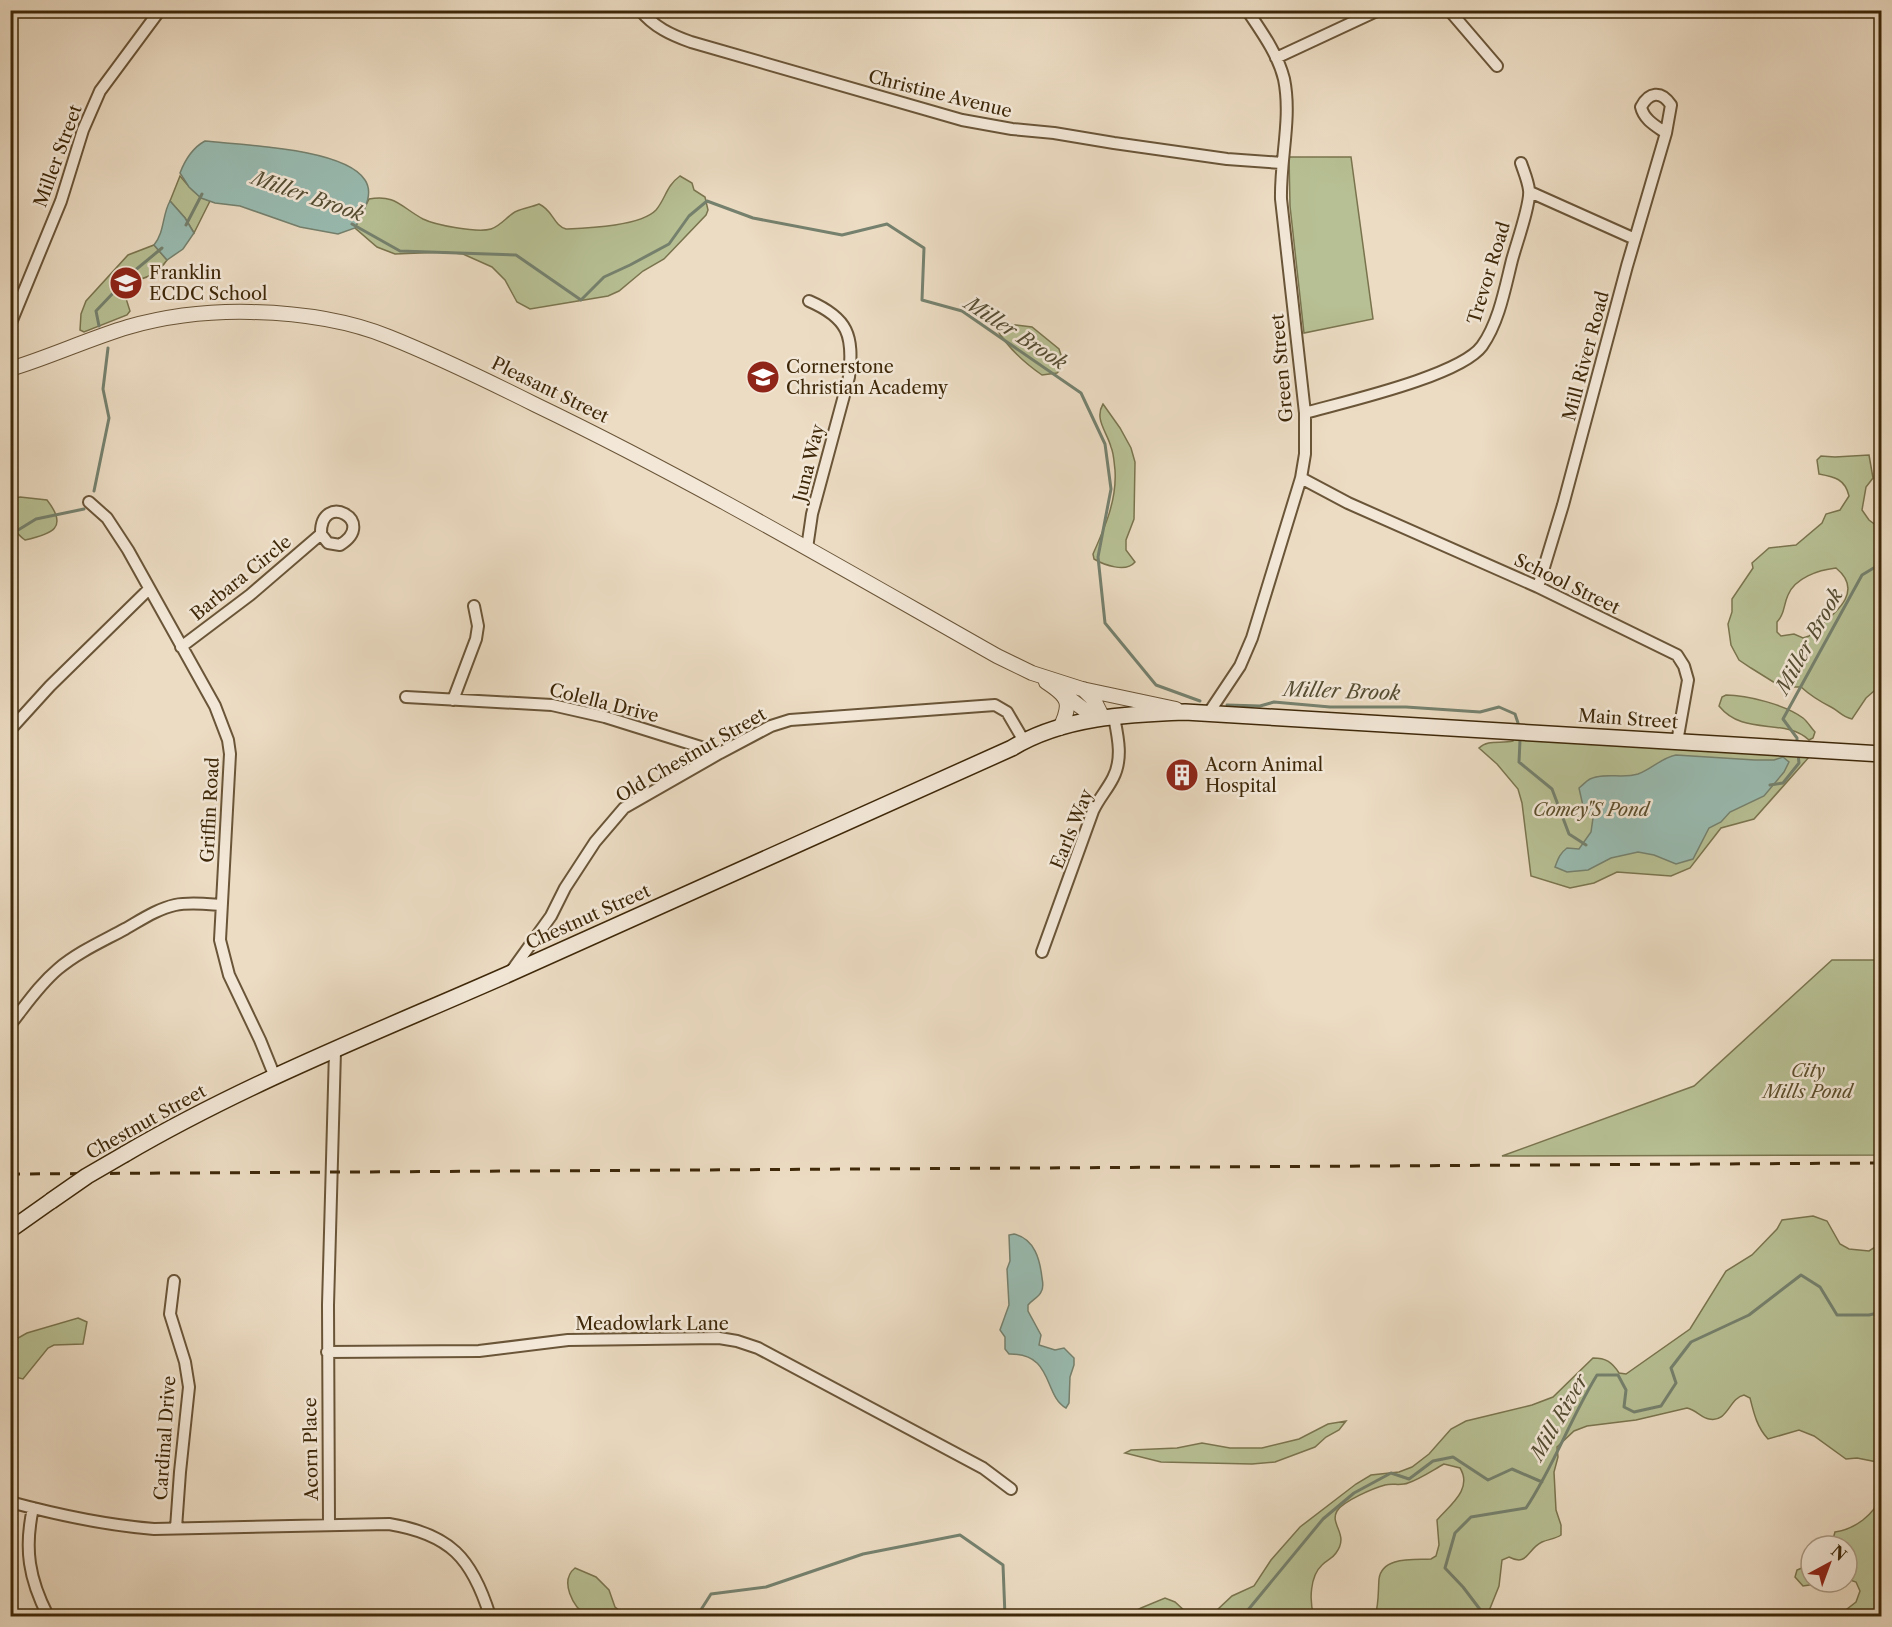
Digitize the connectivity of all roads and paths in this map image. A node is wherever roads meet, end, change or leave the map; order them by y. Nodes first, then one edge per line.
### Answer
1 (160, 10) edge
2 (640, 10) edge
3 (1246, 10) edge
4 (1379, 10) edge
5 (1449, 10) edge
6 (1276, 58) junction
7 (1497, 66) dead end
8 (1666, 133) dead end
9 (1282, 163) junction
10 (1521, 163) dead end
11 (1530, 192) junction
12 (1635, 239) junction
13 (808, 301) dead end
14 (10, 326) edge
15 (11, 368) edge
16 (1305, 413) junction
17 (1301, 478) junction
18 (89, 502) dead end
19 (321, 534) dead end
20 (807, 548) junction
21 (1538, 587) junction
22 (149, 589) junction
23 (474, 606) dead end
24 (182, 647) junction
25 (1032, 673) junction
26 (1082, 689) junction
27 (1060, 691) junction
28 (406, 697) dead end
29 (453, 700) junction
30 (1185, 712) junction
31 (1208, 714) junction
32 (1103, 719) junction
33 (1060, 728) junction
34 (10, 730) edge
35 (1024, 741) junction
36 (1677, 742) junction
37 (720, 753) junction
38 (1881, 754) edge
39 (221, 904) junction
40 (1042, 952) dead end
41 (510, 974) junction
42 (10, 1025) edge
43 (335, 1051) junction
44 (274, 1077) junction
45 (10, 1230) edge
46 (174, 1281) dead end
47 (327, 1352) junction
48 (1011, 1489) dead end
49 (10, 1502) edge
50 (33, 1508) junction
51 (329, 1525) junction
52 (176, 1528) junction
53 (48, 1617) edge
54 (490, 1617) edge

1 - 14 street, Miller Street
2 - 9 street, Christine Avenue
3 - 6 street, Green Street
4 - 6 street
5 - 7 street
6 - 9 street, Green Street
8 - 12 street, Mill River Road
9 - 16 street, Green Street
10 - 11 street
11 - 12 street
11 - 16 street, Trevor Road
12 - 21 street, Mill River Road
13 - 20 street, Juna Way
15 - 20 street, Pleasant Street
16 - 17 street, Green Street
17 - 21 street, School Street
17 - 31 street, Green Street
18 - 22 street, Griffin Road
19 - 24 street, Barbara Circle
20 - 25 street, Pleasant Street
21 - 36 street, School Street
22 - 24 street, Griffin Road
22 - 34 street
23 - 29 street
24 - 39 street, Griffin Road
25 - 26 street, Pleasant Street
25 - 27 street, Pleasant Street
26 - 30 street, Pleasant Street
26 - 32 street
27 - 32 street, Pleasant Street
27 - 33 street
28 - 29 street, Colella Drive
29 - 37 street, Colella Drive
30 - 31 main road, Chestnut Street
30 - 32 main road, Chestnut Street
31 - 36 main road, Main Street
32 - 33 main road, Chestnut Street
32 - 40 street, Earls Way
33 - 35 main road, Chestnut Street
35 - 37 street, Old Chestnut Street
35 - 41 main road, Chestnut Street
36 - 38 main road, Main Street
37 - 41 street, Old Chestnut Street
39 - 42 street
39 - 44 street, Griffin Road
41 - 43 main road, Chestnut Street
43 - 44 main road, Chestnut Street
43 - 47 street, Acorn Place
44 - 45 main road, Chestnut Street, bridge
46 - 52 street, Cardinal Drive
47 - 48 street, Meadowlark Lane
47 - 51 street, Acorn Place
49 - 50 street, Acorn Place
50 - 52 street, Acorn Place
50 - 53 street
51 - 52 street, Acorn Place
51 - 54 street

